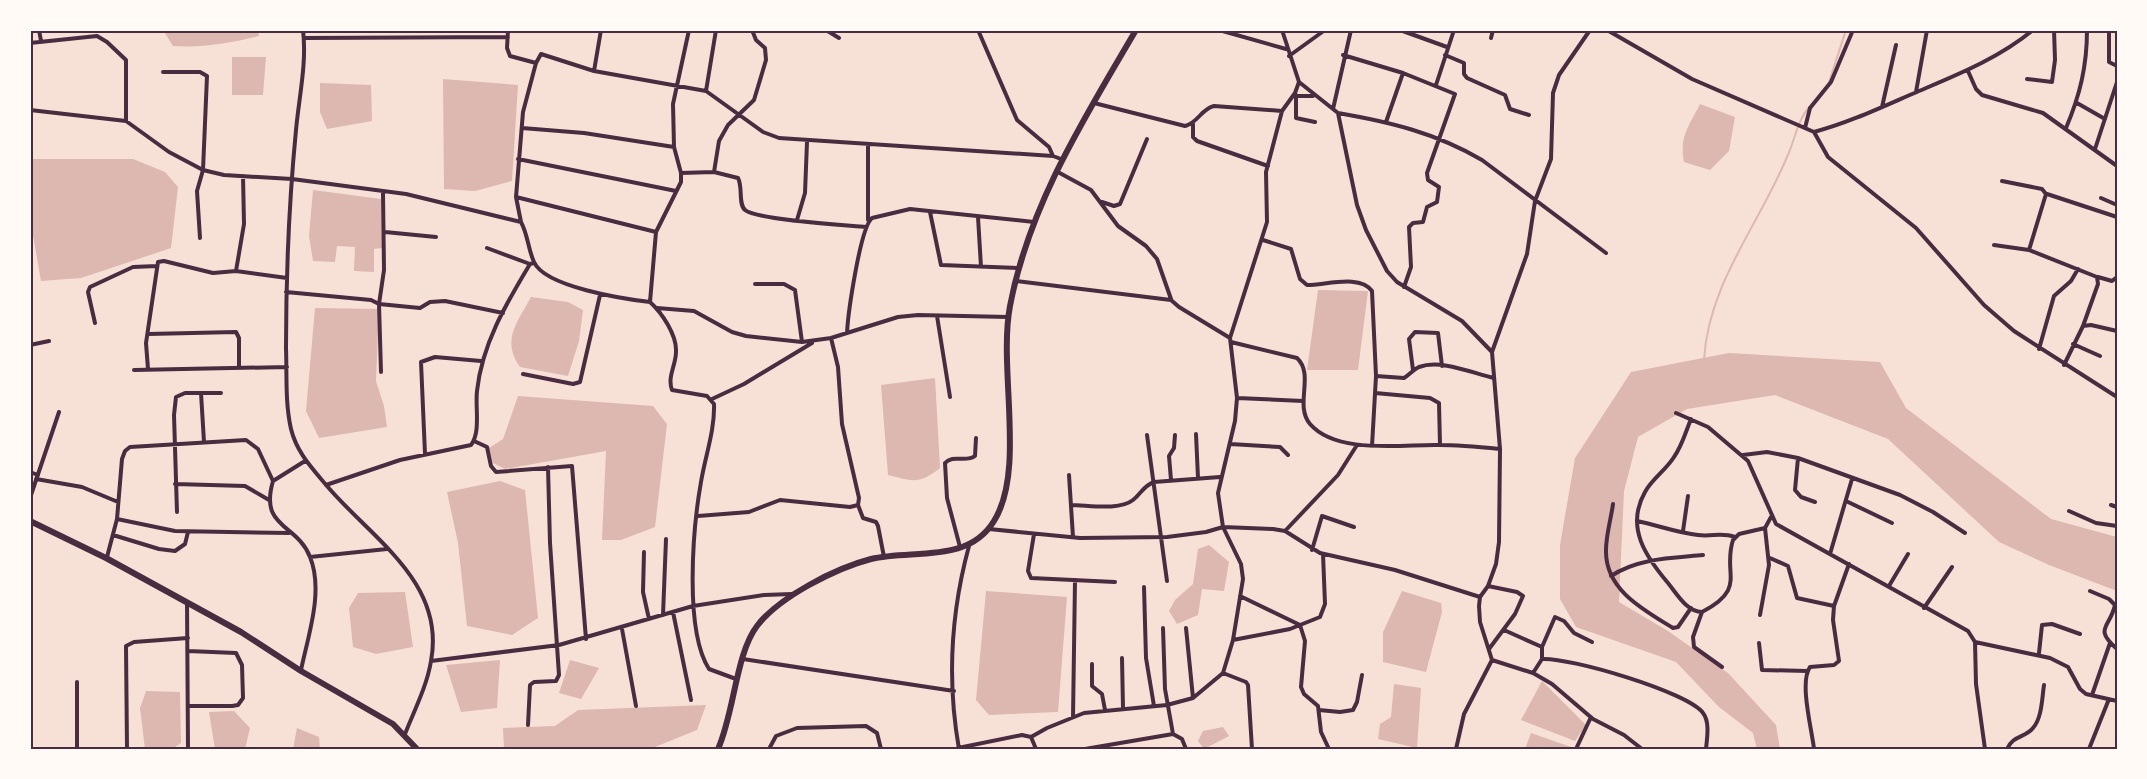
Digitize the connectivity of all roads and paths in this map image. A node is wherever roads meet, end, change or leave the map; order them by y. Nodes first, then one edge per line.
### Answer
1 (39, 30) edge
2 (303, 30) edge
3 (442, 30) edge
4 (508, 30) edge
5 (601, 30) edge
6 (688, 30) edge
7 (716, 30) edge
8 (752, 30) edge
9 (826, 30) edge
10 (978, 30) edge
11 (1136, 30) edge
12 (1219, 30) edge
13 (1282, 30) edge
14 (1325, 30) edge
15 (1351, 30) edge
16 (1400, 30) edge
17 (1454, 30) edge
18 (1493, 30) edge
19 (1590, 30) edge
20 (1607, 30) edge
21 (1853, 30) edge
22 (1927, 30) edge
23 (2033, 30) edge
24 (2054, 30) edge
25 (2087, 30) edge
26 (2109, 30) edge
27 (1613, 31) edge
28 (442, 36) junction
29 (508, 37) junction
30 (304, 38) junction
31 (839, 38) dead end
32 (1491, 38) dead end
33 (41, 41) junction
34 (30, 43) edge
35 (1896, 45) dead end
36 (1447, 47) junction
37 (1286, 49) junction
38 (1344, 55) junction
39 (1445, 55) junction
40 (1289, 56) junction
41 (536, 63) junction
42 (2117, 66) edge
43 (594, 71) junction
44 (1968, 71) junction
45 (163, 72) dead end
46 (1403, 73) junction
47 (2027, 79) dead end
48 (1299, 82) junction
49 (2117, 82) edge
50 (675, 86) junction
51 (1436, 86) junction
52 (706, 91) junction
53 (1916, 93) junction
54 (1294, 96) junction
55 (1316, 96) junction
56 (1094, 103) junction
57 (2076, 103) junction
58 (1882, 108) junction
59 (1333, 109) junction
60 (30, 110) edge
61 (1282, 111) junction
62 (1338, 113) junction
63 (740, 115) junction
64 (1529, 115) dead end
65 (2105, 119) junction
66 (126, 121) junction
67 (1315, 122) dead end
68 (1386, 122) junction
69 (1193, 124) junction
70 (1800, 126) junction
71 (522, 128) junction
72 (2066, 128) junction
73 (1814, 132) junction
74 (1439, 137) junction
75 (1147, 139) dead end
76 (807, 142) junction
77 (867, 146) junction
78 (674, 147) junction
79 (2095, 149) junction
80 (1053, 156) junction
81 (518, 159) junction
82 (1062, 159) junction
83 (1268, 166) junction
84 (2117, 166) edge
85 (203, 170) junction
86 (1055, 171) junction
87 (714, 172) junction
88 (681, 173) junction
89 (243, 176) junction
90 (292, 179) junction
91 (2002, 181) dead end
92 (676, 190) junction
93 (383, 193) junction
94 (2046, 194) junction
95 (516, 197) junction
96 (2101, 198) dead end
97 (1535, 201) junction
98 (1101, 202) junction
99 (2117, 206) edge
100 (930, 212) junction
101 (978, 217) junction
102 (2117, 217) edge
103 (797, 220) junction
104 (868, 221) junction
105 (521, 222) junction
106 (1034, 222) junction
107 (866, 227) junction
108 (386, 232) junction
109 (656, 232) junction
110 (436, 237) dead end
111 (200, 238) dead end
112 (1263, 240) junction
113 (1994, 245) dead end
114 (487, 248) dead end
115 (2030, 250) junction
116 (1606, 253) dead end
117 (532, 263) junction
118 (157, 266) junction
119 (981, 267) junction
120 (1018, 268) junction
121 (2078, 269) junction
122 (236, 271) junction
123 (2097, 277) junction
124 (2117, 277) edge
125 (287, 278) junction
126 (1015, 281) junction
127 (755, 284) dead end
128 (1404, 287) junction
129 (286, 292) junction
130 (600, 294) junction
131 (1171, 300) junction
132 (650, 302) junction
133 (379, 304) junction
134 (657, 308) junction
135 (503, 313) junction
136 (937, 316) junction
137 (1008, 317) junction
138 (95, 323) dead end
139 (2083, 326) junction
140 (2117, 330) edge
141 (847, 333) junction
142 (148, 334) junction
143 (831, 338) junction
144 (1231, 340) junction
145 (49, 341) dead end
146 (802, 342) junction
147 (813, 342) junction
148 (2073, 344) junction
149 (30, 345) edge
150 (2040, 349) junction
151 (1492, 352) junction
152 (2100, 356) dead end
153 (482, 361) junction
154 (2064, 365) junction
155 (1442, 366) junction
156 (287, 367) junction
157 (239, 368) junction
158 (148, 369) junction
159 (134, 370) dead end
160 (1413, 370) junction
161 (381, 372) dead end
162 (523, 374) dead end
163 (1376, 376) junction
164 (1494, 378) junction
165 (201, 393) junction
166 (221, 393) dead end
167 (1375, 393) junction
168 (950, 397) dead end
169 (2117, 397) edge
170 (1237, 398) junction
171 (712, 399) junction
172 (1303, 401) junction
173 (59, 412) dead end
174 (1676, 413) dead end
175 (1691, 419) junction
176 (1196, 434) dead end
177 (1147, 435) dead end
178 (1174, 435) dead end
179 (976, 438) dead end
180 (474, 441) junction
181 (204, 442) junction
182 (175, 443) junction
183 (1230, 444) junction
184 (1357, 444) junction
185 (1440, 445) junction
186 (1372, 446) junction
187 (1500, 449) junction
188 (425, 454) junction
189 (1288, 454) dead end
190 (1742, 455) junction
191 (1798, 458) junction
192 (305, 461) junction
193 (548, 467) junction
194 (30, 472) edge
195 (1069, 475) dead end
196 (37, 477) junction
197 (1220, 477) junction
198 (1198, 478) junction
199 (1852, 478) junction
200 (1171, 480) junction
201 (273, 481) junction
202 (1154, 482) junction
203 (175, 484) junction
204 (326, 485) junction
205 (1688, 496) dead end
206 (30, 498) edge
207 (269, 500) junction
208 (1846, 501) junction
209 (118, 502) junction
210 (1815, 502) dead end
211 (1613, 504) dead end
212 (858, 505) junction
213 (1071, 505) junction
214 (2111, 505) dead end
215 (2117, 507) edge
216 (177, 512) dead end
217 (2069, 512) dead end
218 (698, 516) junction
219 (1771, 517) junction
220 (117, 519) junction
221 (31, 521) edge
222 (1637, 521) junction
223 (1892, 523) dead end
224 (2117, 526) edge
225 (1223, 527) junction
226 (1354, 527) dead end
227 (1765, 528) junction
228 (989, 529) junction
229 (188, 531) junction
230 (1285, 531) junction
231 (1683, 531) junction
232 (290, 533) junction
233 (1965, 533) dead end
234 (1034, 534) junction
235 (113, 535) junction
236 (1073, 537) junction
237 (1159, 537) junction
238 (1735, 537) junction
239 (666, 539) dead end
240 (969, 546) junction
241 (960, 548) junction
242 (388, 549) junction
243 (1312, 550) junction
244 (644, 552) dead end
245 (1323, 554) junction
246 (1830, 554) junction
247 (1908, 554) dead end
248 (1703, 555) dead end
249 (884, 556) junction
250 (310, 557) junction
251 (106, 558) junction
252 (1769, 558) junction
253 (1649, 561) junction
254 (1849, 564) junction
255 (1952, 567) dead end
256 (1611, 576) junction
257 (1075, 580) junction
258 (1167, 580) dead end
259 (1115, 582) dead end
260 (1488, 586) junction
261 (1889, 586) junction
262 (1144, 587) dead end
263 (2090, 591) dead end
264 (797, 594) junction
265 (1240, 596) junction
266 (1480, 597) junction
267 (187, 602) junction
268 (693, 606) junction
269 (1834, 606) junction
270 (1691, 608) junction
271 (1924, 608) junction
272 (673, 612) junction
273 (1702, 612) junction
274 (663, 615) junction
275 (1760, 615) dead end
276 (649, 619) junction
277 (1300, 625) junction
278 (1163, 628) dead end
279 (1186, 628) dead end
280 (622, 629) junction
281 (1504, 630) junction
282 (2080, 634) dead end
283 (188, 638) junction
284 (586, 639) junction
285 (1233, 640) junction
286 (1592, 642) dead end
287 (1975, 642) junction
288 (2110, 643) junction
289 (1759, 644) dead end
290 (559, 645) junction
291 (1542, 647) junction
292 (2117, 649) edge
293 (1489, 650) junction
294 (188, 651) junction
295 (2039, 653) junction
296 (1122, 658) dead end
297 (742, 659) junction
298 (1542, 659) junction
299 (431, 660) junction
300 (1492, 660) junction
301 (1092, 664) dead end
302 (1722, 667) dead end
303 (301, 671) junction
304 (1808, 671) junction
305 (1223, 673) junction
306 (1533, 673) junction
307 (1362, 675) dead end
308 (738, 680) junction
309 (77, 682) dead end
310 (2044, 685) dead end
311 (954, 691) junction
312 (2092, 695) junction
313 (1193, 698) junction
314 (2109, 699) junction
315 (691, 700) dead end
316 (2117, 701) edge
317 (1167, 705) junction
318 (188, 706) junction
319 (636, 706) dead end
320 (1154, 706) junction
321 (1123, 708) junction
322 (1105, 710) junction
323 (1319, 710) junction
324 (1073, 717) junction
325 (1591, 717) junction
326 (528, 725) dead end
327 (405, 734) junction
328 (1173, 734) junction
329 (1031, 737) junction
330 (959, 748) edge
331 (1099, 748) edge
332 (77, 749) edge
333 (127, 749) edge
334 (188, 749) edge
335 (417, 749) edge
336 (718, 749) edge
337 (769, 749) edge
338 (881, 749) edge
339 (1036, 749) edge
340 (1085, 749) edge
341 (1186, 749) edge
342 (1252, 749) edge
343 (1329, 749) edge
344 (1456, 749) edge
345 (1576, 749) edge
346 (1642, 749) edge
347 (1706, 749) edge
348 (1814, 749) edge
349 (1985, 749) edge
350 (2007, 749) edge
351 (2089, 749) edge

1 - 33 street
2 - 30 street
3 - 28 street
4 - 29 street
5 - 43 street
6 - 50 street
7 - 52 street
8 - 63 street
9 - 31 street
10 - 80 street
11 - 56 highway
12 - 37 street
13 - 37 street
14 - 40 street
15 - 38 street
16 - 36 street
17 - 36 street
18 - 32 street
19 - 97 street
20 - 27 street
21 - 70 street
22 - 53 street
23 - 44 street
24 - 47 street
25 - 57 street
26 - 42 street
27 - 70 street
28 - 29 street
28 - 30 street
29 - 41 street
30 - 90 street
33 - 34 street
33 - 66 street
35 - 58 street
36 - 39 street
37 - 40 street
38 - 46 street
38 - 59 street
39 - 51 street
39 - 64 street
40 - 48 street
41 - 43 street
41 - 71 street
43 - 50 street
44 - 53 street
44 - 72 street
45 - 85 street
46 - 51 street
46 - 68 street
48 - 54 street
48 - 55 street
49 - 65 street
50 - 52 street
50 - 78 street
51 - 74 street
52 - 63 street
53 - 58 street
54 - 55 street
54 - 61 street
54 - 67 street
55 - 59 street
56 - 69 street
56 - 82 highway
57 - 65 street
57 - 72 street
58 - 73 street
59 - 62 street
60 - 66 street
61 - 69 street
61 - 83 street
62 - 68 street
62 - 128 street
63 - 76 street
63 - 87 street
65 - 79 street
66 - 85 street
68 - 74 street
69 - 83 street
70 - 73 street
71 - 78 street
71 - 81 street
72 - 79 street
73 - 150 street
74 - 97 street
74 - 128 street
75 - 98 street
76 - 77 street
76 - 103 street
77 - 80 street
77 - 104 street
78 - 88 street
79 - 84 street
80 - 82 street
81 - 92 street
81 - 95 street
82 - 86 highway
83 - 112 street
85 - 89 street
85 - 111 street
86 - 98 street
86 - 106 highway
87 - 88 street
87 - 103 street
88 - 92 street
89 - 90 street
89 - 122 street
90 - 93 street
90 - 125 street
91 - 94 street
92 - 109 street
93 - 105 street
93 - 108 street
94 - 102 street
94 - 115 street
95 - 105 street
95 - 109 street
96 - 99 street
97 - 116 street
97 - 151 street
98 - 131 street
100 - 101 street
100 - 104 street
100 - 119 street
101 - 106 street
101 - 119 street
103 - 107 street
104 - 107 street
105 - 117 street
106 - 120 highway
107 - 141 street
108 - 110 street
108 - 133 street
109 - 132 street
112 - 144 street
112 - 163 street
113 - 115 street
114 - 117 street
115 - 121 street
117 - 130 street
117 - 135 street
118 - 122 street
118 - 138 street
118 - 142 street
119 - 120 street
120 - 126 highway
121 - 123 street
121 - 150 street
122 - 125 street
123 - 124 street
123 - 139 street
125 - 129 street
126 - 131 street
126 - 137 highway
127 - 146 street
128 - 151 street
129 - 133 street
129 - 156 street
130 - 132 street
130 - 162 street
131 - 144 street
132 - 134 street
133 - 135 street
133 - 161 street
134 - 146 street
134 - 171 street
135 - 153 street
136 - 137 street
136 - 141 street
136 - 168 street
137 - 228 highway
139 - 140 street
139 - 148 street
141 - 143 street
142 - 157 street
142 - 158 street
143 - 147 street
143 - 212 street
144 - 170 street
144 - 172 street
145 - 149 street
146 - 147 street
147 - 171 street
148 - 152 street
148 - 154 street
150 - 154 street
151 - 164 street
153 - 180 street
153 - 188 street
154 - 169 street
155 - 160 street
155 - 160 street
155 - 164 street
156 - 157 street
156 - 192 street
157 - 158 street
158 - 159 street
160 - 163 street
163 - 167 street
164 - 187 street
165 - 166 street
165 - 181 street
165 - 182 street
167 - 185 street
167 - 186 street
170 - 172 street
170 - 183 street
171 - 218 street
172 - 184 street
173 - 196 street
174 - 175 street
175 - 190 street
175 - 222 street
176 - 198 street
177 - 202 street
178 - 200 street
179 - 241 street
180 - 188 street
180 - 193 street
181 - 182 street
181 - 201 street
182 - 203 street
182 - 209 street
183 - 189 street
183 - 197 street
184 - 186 street
184 - 230 street
185 - 186 street
185 - 187 street
187 - 260 street
188 - 204 street
190 - 191 street
190 - 219 street
191 - 199 street
191 - 210 street
192 - 201 street
192 - 204 street
193 - 284 street
193 - 290 street
194 - 196 street
195 - 213 street
196 - 206 street
196 - 209 street
197 - 198 street
197 - 225 street
198 - 200 street
199 - 208 street
199 - 233 street
200 - 202 street
201 - 207 street
202 - 213 street
202 - 237 street
203 - 207 street
203 - 216 street
204 - 242 street
205 - 231 street
207 - 232 street
208 - 223 street
208 - 246 street
209 - 220 street
211 - 256 street
212 - 218 street
212 - 249 street
213 - 236 street
214 - 215 street
217 - 224 street
218 - 268 street
219 - 227 street
219 - 246 street
220 - 229 street
220 - 235 street
221 - 251 highway
222 - 231 street
222 - 253 street
225 - 230 street
225 - 237 street
225 - 265 street
226 - 243 street
227 - 238 street
227 - 252 street
228 - 234 street
228 - 240 highway
229 - 232 street
229 - 235 street
230 - 243 street
231 - 238 street
232 - 250 street
234 - 236 street
234 - 257 street
235 - 251 street
236 - 237 street
237 - 258 street
238 - 273 street
239 - 274 street
240 - 241 highway
240 - 311 street
241 - 249 highway
242 - 250 street
242 - 299 street
243 - 245 street
244 - 276 street
245 - 266 street
245 - 277 street
246 - 254 street
247 - 261 street
248 - 253 street
249 - 264 highway
250 - 303 street
251 - 267 highway
252 - 269 street
252 - 275 street
253 - 256 street
253 - 270 street
254 - 261 street
254 - 269 street
255 - 271 street
256 - 270 street
257 - 259 street
257 - 324 street
260 - 266 street
260 - 281 street
261 - 271 street
262 - 320 street
263 - 288 street
264 - 268 street
264 - 297 highway
265 - 277 street
265 - 285 street
266 - 293 street
267 - 283 street
267 - 303 highway
268 - 272 street
268 - 308 street
269 - 304 street
270 - 273 street
271 - 287 street
272 - 274 street
272 - 315 street
273 - 302 street
274 - 276 street
276 - 280 street
277 - 285 street
277 - 323 street
278 - 317 street
279 - 313 street
280 - 284 street
280 - 319 street
281 - 291 street
281 - 293 street
282 - 295 street
283 - 294 street
283 - 333 street
284 - 290 street
285 - 305 street
286 - 291 street
287 - 295 street
287 - 349 street
288 - 292 street
288 - 312 street
289 - 304 street
290 - 299 street
290 - 326 street
291 - 298 street
293 - 300 street
294 - 318 street
294 - 318 street
295 - 312 street
296 - 321 street
297 - 308 highway
297 - 311 street
298 - 306 street
298 - 347 street
299 - 327 street
300 - 306 street
300 - 344 street
301 - 322 street
303 - 327 highway
304 - 348 street
305 - 313 street
305 - 342 street
306 - 325 street
307 - 323 street
308 - 336 highway
309 - 332 street
310 - 350 street
311 - 330 street
312 - 314 street
313 - 317 street
314 - 316 street
314 - 351 street
317 - 320 street
317 - 328 street
318 - 334 street
320 - 321 street
321 - 322 street
322 - 324 street
323 - 343 street
324 - 329 street
325 - 345 street
325 - 346 street
327 - 335 highway
328 - 331 street
328 - 341 street
329 - 330 street
329 - 339 street
331 - 340 street
337 - 338 street

